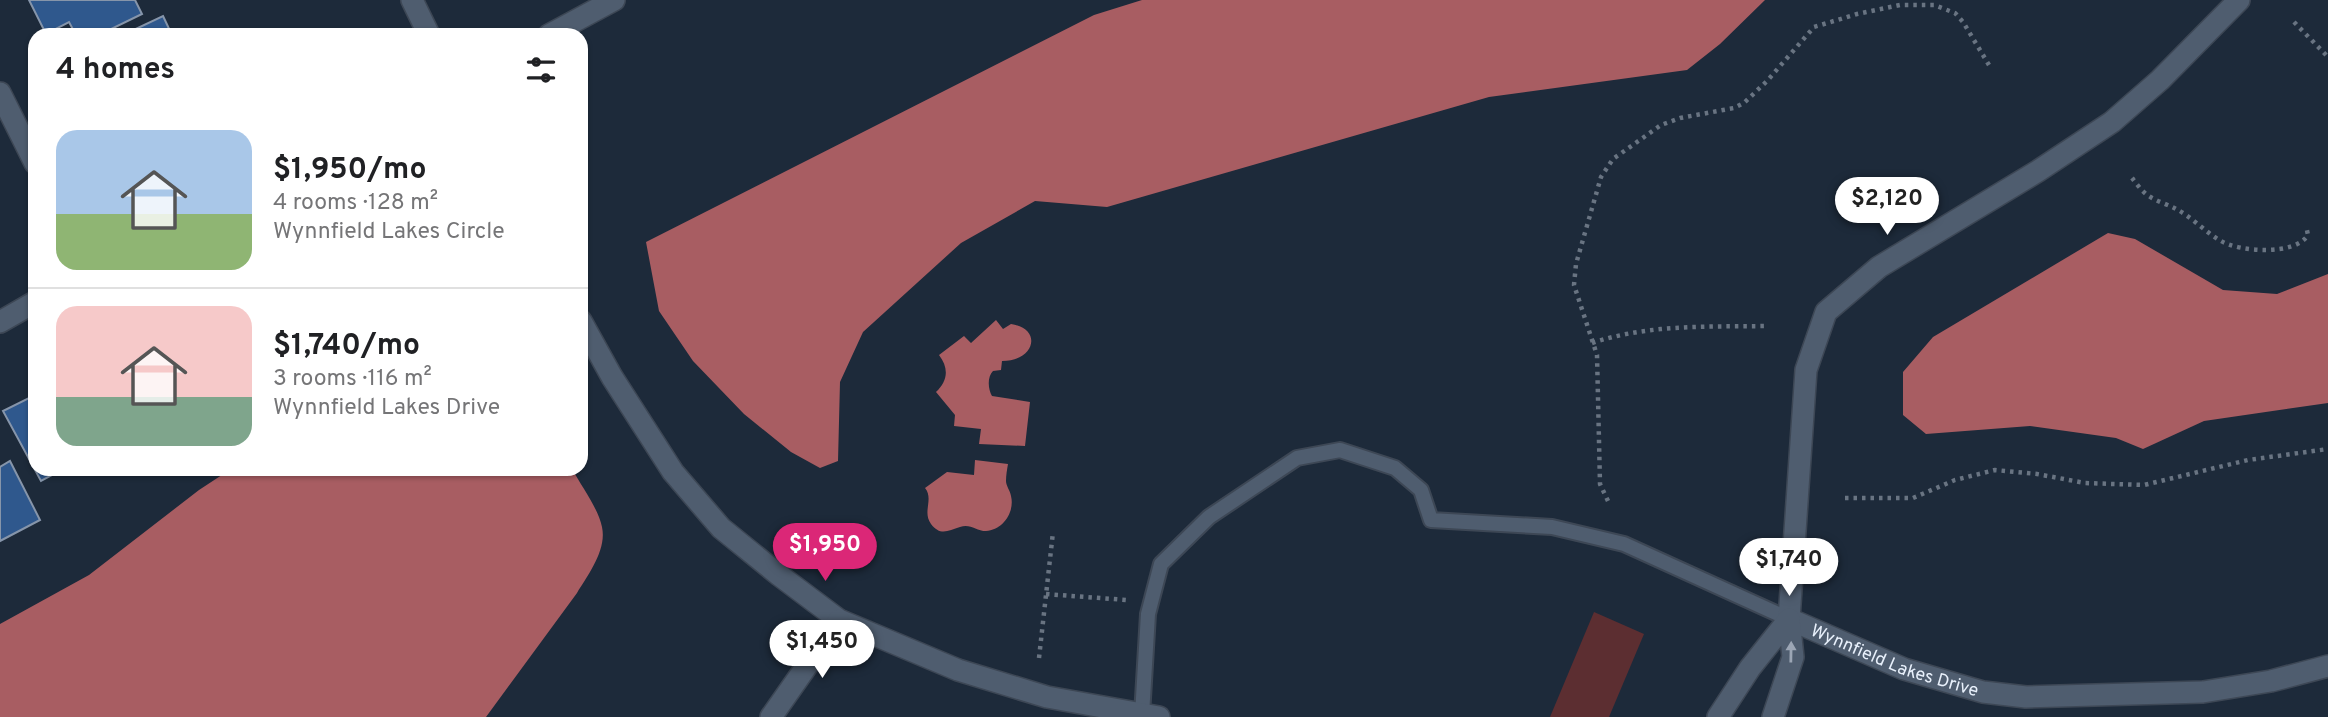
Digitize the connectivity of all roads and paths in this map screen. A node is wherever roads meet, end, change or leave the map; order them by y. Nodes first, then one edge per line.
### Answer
1 (412, 0) edge
2 (614, 0) edge
3 (2239, 0) edge
4 (2294, 22) dead end
5 (426, 28) edge
6 (562, 28) edge
7 (2328, 57) edge
8 (1989, 65) dead end
9 (0, 93) edge
10 (28, 149) edge
11 (2132, 178) dead end
12 (2306, 226) dead end
13 (28, 306) edge
14 (0, 322) edge
15 (1766, 326) dead end
16 (588, 334) edge
17 (1592, 343) junction
18 (2328, 449) edge
19 (1845, 498) dead end
20 (1608, 501) dead end
21 (1053, 532) dead end
22 (1045, 594) junction
23 (1126, 600) dead end
24 (1789, 619) junction
25 (839, 620) junction
26 (1039, 658) dead end
27 (2328, 666) edge
28 (1151, 716) edge
29 (771, 717) edge
30 (1718, 717) edge
31 (1773, 717) edge

1 - 5 street
2 - 6 street
3 - 24 street, Wynnfield Lakes Drive
4 - 7 path
8 - 17 path
9 - 10 street
11 - 12 path
13 - 14 street
15 - 17 path
16 - 25 street
17 - 20 path
18 - 19 path
21 - 22 path
22 - 23 path
22 - 26 path
24 - 27 street, Wynnfield Lakes Drive
24 - 28 lane
24 - 30 street
31 -> 24 street
25 - 28 street
25 - 29 street

